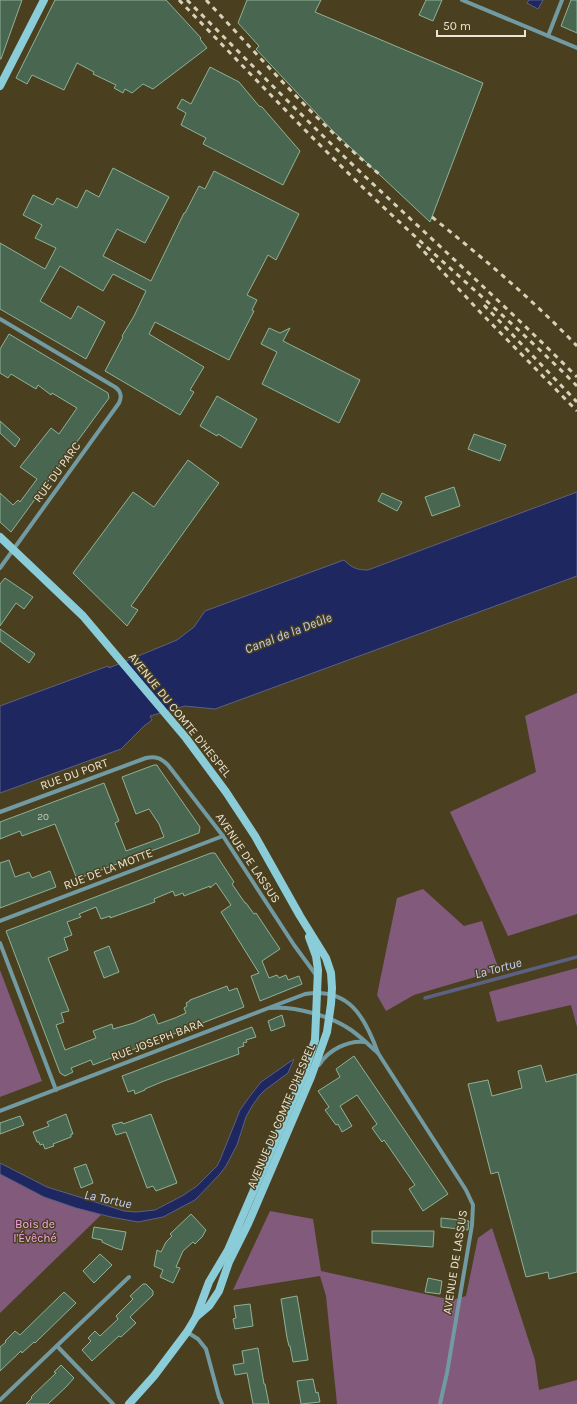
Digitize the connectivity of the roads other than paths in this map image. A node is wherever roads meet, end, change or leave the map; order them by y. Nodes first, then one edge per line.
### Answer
1 (44, 0) edge
2 (462, 0) edge
3 (562, 0) edge
4 (548, 36) junction
5 (577, 48) edge
6 (3, 71) edge
7 (0, 86) edge
8 (0, 319) edge
9 (0, 537) edge
10 (13, 549) junction
11 (0, 568) edge
12 (155, 756) joint
13 (0, 812) edge
14 (223, 836) junction
15 (300, 916) junction
16 (0, 921) edge
17 (0, 943) edge
18 (318, 977) junction
19 (318, 993) junction
20 (332, 995) junction
21 (265, 1009) junction
22 (317, 1015) junction
23 (330, 1019) junction
24 (365, 1042) junction
25 (378, 1053) junction
26 (312, 1077) junction
27 (56, 1090) junction
28 (0, 1111) edge
29 (129, 1277) dead end
30 (196, 1317) junction
31 (187, 1332) junction
32 (57, 1346) junction
33 (0, 1400) edge
34 (113, 1404) edge
35 (129, 1404) edge
36 (222, 1404) edge
37 (440, 1404) edge

1 - 6 street
2 - 4 street
3 - 4 street
4 - 5 street
6 - 7 street
8 - 10 street, RUE DU PARC
9 - 10 street, AVENUE DU COMTE D'HESPEL
10 - 11 street, RUE DU PARC
10 - 15 street, AVENUE DU COMTE D'HESPEL
12 - 13 street, RUE DU PORT
12 - 14 street, AVENUE DE LASSUS
14 - 16 street, RUE DE LA MOTTE
14 - 18 street, AVENUE DE LASSUS
15 - 18 street, AVENUE DU COMTE D'HESPEL
15 - 20 street, AVENUE DU COMTE D'HESPEL
17 - 27 street
18 - 19 street, AVENUE DU COMTE D'HESPEL
19 - 20 street, RUE JOSEPH BARA
19 - 21 street, RUE JOSEPH BARA
19 - 22 street, AVENUE DU COMTE D'HESPEL
20 - 23 street, AVENUE DU COMTE D'HESPEL
20 - 25 street, AVENUE DE LASSUS
21 - 22 street, RUE JOSEPH BARA
21 - 27 street, RUE JOSEPH BARA
22 - 23 street, RUE JOSEPH BARA
22 - 30 street, AVENUE DU COMTE D'HESPEL
23 - 24 street, AVENUE DE LASSUS
23 - 26 street, AVENUE DU COMTE D'HESPEL
24 - 25 street, AVENUE DE LASSUS
24 - 26 street
25 - 37 street, AVENUE DE LASSUS
26 - 30 street, AVENUE DU COMTE D'HESPEL
27 - 28 street, RUE JOSEPH BARA
29 - 32 street
30 - 31 street, AVENUE DU COMTE D'HESPEL
31 - 35 street, AVENUE DU COMTE D'HESPEL
31 - 36 street
32 - 33 street
32 - 34 street

